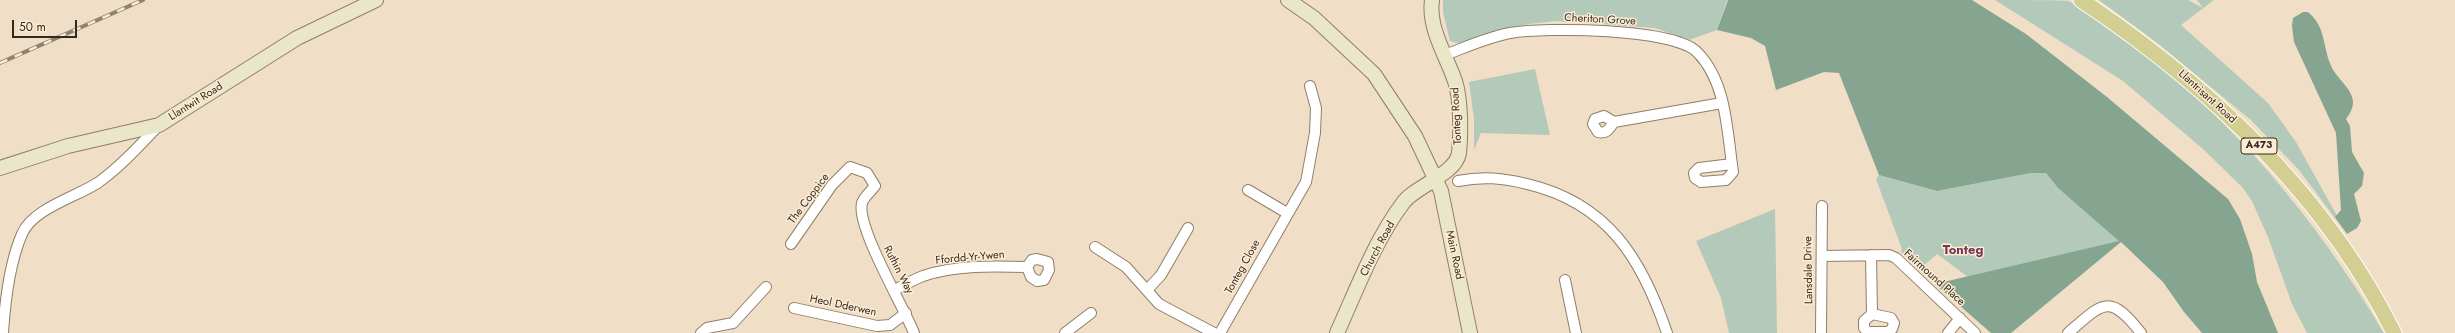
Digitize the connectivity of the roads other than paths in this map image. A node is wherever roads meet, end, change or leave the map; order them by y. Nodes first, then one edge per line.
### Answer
1 (376, 0) edge
2 (1288, 0) edge
3 (1432, 0) edge
4 (2081, 0) edge
5 (1445, 55) junction
6 (1310, 86) dead end
7 (1722, 103) junction
8 (1614, 122) dead end
9 (159, 125) junction
10 (1732, 164) dead end
11 (0, 168) edge
12 (1436, 178) junction
13 (1458, 181) dead end
14 (1248, 190) dead end
15 (1822, 206) dead end
16 (1287, 213) junction
17 (861, 217) joint
18 (1188, 228) dead end
19 (791, 244) dead end
20 (1095, 247) dead end
21 (1871, 255) junction
22 (1822, 256) junction
23 (1027, 267) dead end
24 (1565, 280) dead end
25 (766, 287) dead end
26 (895, 290) junction
27 (1147, 290) junction
28 (794, 308) dead end
29 (906, 313) junction
30 (1090, 313) dead end
31 (1872, 314) dead end
32 (1960, 318) junction
33 (3, 333) edge
34 (701, 333) edge
35 (914, 333) edge
36 (1065, 333) edge
37 (1214, 333) edge
38 (1220, 333) edge
39 (1337, 333) edge
40 (1470, 333) edge
41 (1576, 333) edge
42 (1667, 333) edge
43 (1821, 333) edge
44 (1948, 333) edge
45 (1975, 333) edge
46 (2068, 333) edge
47 (2141, 333) edge
48 (2394, 333) edge

1 - 9 main road, Llantwit Road
2 - 12 main road, Main Road
3 - 5 main road, Tonteg Road
4 - 48 main road, Llantrisant Road / A473
5 - 7 street, Cheriton Grove
5 - 12 main road, Tonteg Road
6 - 16 street, Tonteg Close
7 - 8 street
7 - 10 street, Cheriton Grove
9 - 11 main road, Llantwit Road
9 - 33 street
12 - 39 main road, Church Road
12 - 40 main road, Main Road
13 - 42 street
14 - 16 street
15 - 22 street, Lansdale Drive
16 - 38 street, Tonteg Close
17 - 19 street, The Coppice
17 - 26 street, Ruthin Way
18 - 27 street
20 - 27 street
21 - 22 street, Fairmound Place
21 - 31 street
21 - 32 street, Fairmound Place
22 - 43 street, Lansdale Drive
23 - 26 street, Ffordd-Yr-Ywen
24 - 41 street
25 - 34 street
26 - 29 street, Ruthin Way
27 - 37 street
28 - 29 street, Heol Dderwen
29 - 35 street, Ruthin Way
30 - 36 street
32 - 44 street
32 - 45 street, Fairmound Place
46 - 47 street

